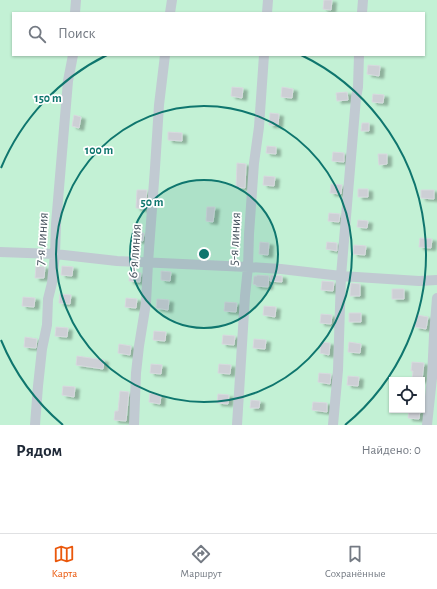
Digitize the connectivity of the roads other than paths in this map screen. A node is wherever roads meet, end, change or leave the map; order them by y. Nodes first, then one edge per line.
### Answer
1 (76, 0) edge
2 (172, 0) edge
3 (268, 0) edge
4 (363, 0) edge
5 (75, 12) edge
6 (170, 12) edge
7 (267, 12) edge
8 (362, 12) edge
9 (73, 56) edge
10 (165, 56) edge
11 (264, 56) edge
12 (359, 56) edge
13 (0, 252) edge
14 (55, 254) junction
15 (148, 263) junction
16 (248, 267) junction
17 (341, 276) junction
18 (437, 280) edge
19 (437, 298) edge
20 (35, 425) edge
21 (134, 425) edge
22 (237, 425) edge
23 (333, 425) edge
24 (428, 425) edge

1 - 5 street
2 - 6 street
3 - 7 street
4 - 8 street
9 - 14 street, 7-я линия
10 - 15 street, 6-я линия
11 - 16 street, 5-я линия
12 - 17 street
13 - 14 street
14 - 15 street
14 - 20 street, 7-я линия
15 - 16 street
15 - 21 street, 6-я линия
16 - 17 street
16 - 22 street, 5-я линия
17 - 18 street
17 - 23 street
19 - 24 street

